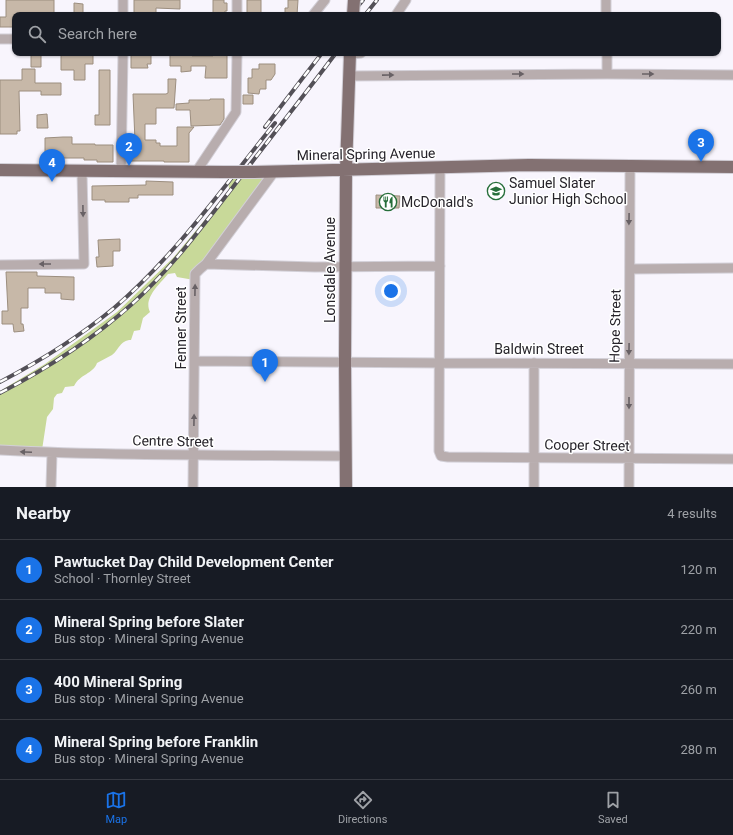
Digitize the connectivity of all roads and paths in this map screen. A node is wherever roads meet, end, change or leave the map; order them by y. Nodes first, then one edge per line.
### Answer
1 (123, 0) edge
2 (237, 0) edge
3 (325, 0) edge
4 (354, 0) edge
5 (406, 0) edge
6 (606, 0) edge
7 (123, 12) edge
8 (237, 12) edge
9 (315, 12) edge
10 (353, 12) edge
11 (398, 12) edge
12 (606, 12) edge
13 (0, 39) edge
14 (12, 39) edge
15 (123, 56) edge
16 (237, 56) edge
17 (353, 56) edge
18 (607, 56) edge
19 (607, 74) junction
20 (733, 75) edge
21 (349, 76) junction
22 (630, 166) junction
23 (733, 167) edge
24 (440, 168) junction
25 (346, 169) junction
26 (0, 170) edge
27 (82, 172) junction
28 (121, 172) junction
29 (196, 172) junction
30 (274, 172) junction
31 (206, 264) junction
32 (0, 265) edge
33 (440, 266) junction
34 (346, 267) junction
35 (733, 268) edge
36 (630, 269) junction
37 (195, 361) junction
38 (345, 362) junction
39 (534, 363) junction
40 (440, 364) junction
41 (629, 364) junction
42 (733, 364) edge
43 (0, 450) edge
44 (52, 453) junction
45 (193, 455) junction
46 (346, 456) junction
47 (534, 458) junction
48 (629, 459) junction
49 (733, 459) edge
50 (51, 487) edge
51 (193, 487) edge
52 (346, 487) edge
53 (534, 487) edge
54 (629, 487) edge

1 - 7 street
2 - 8 street
3 - 9 street
4 - 10 main road, bridge
5 - 11 street
6 - 12 street
13 - 14 street
15 - 28 street
16 - 29 street
17 - 21 main road, Lonsdale Avenue
18 - 19 street
19 -> 20 street
21 -> 19 street
21 - 25 main road, Lonsdale Avenue
22 - 23 main road, Mineral Spring Avenue
22 - 24 main road, Mineral Spring Avenue
22 -> 36 street, Hope Street
24 - 25 main road, Mineral Spring Avenue
24 - 33 street
25 - 30 main road, Mineral Spring Avenue
25 - 34 main road, Lonsdale Avenue
26 - 27 main road, Mineral Spring Avenue
27 - 28 main road, Mineral Spring Avenue
27 -> 32 street
28 - 29 main road, Mineral Spring Avenue
29 - 30 main road, Mineral Spring Avenue, bridge
30 - 31 street, Fenner Street
31 - 34 street
37 -> 31 street, Fenner Street
33 - 34 street
33 - 40 street
34 - 38 main road, Lonsdale Avenue
35 - 36 street
36 -> 41 street, Hope Street
37 - 38 street, Baldwin Street
45 -> 37 street, Fenner Street
38 - 40 street, Baldwin Street
38 - 46 main road, Lonsdale Avenue
39 - 40 street, Baldwin Street
39 - 41 street, Baldwin Street
39 - 47 street
40 - 47 street, Cooper Street
41 - 42 street, Baldwin Street
41 -> 48 street, Hope Street
44 -> 43 street, Centre Street
44 - 45 street, Centre Street
44 - 50 street
45 - 46 street, Centre Street
45 - 51 street, Fenner Street
46 - 52 main road, Lonsdale Avenue
47 - 48 street, Cooper Street
47 - 53 street
48 - 49 street, Cooper Street
48 - 54 street, Hope Street

